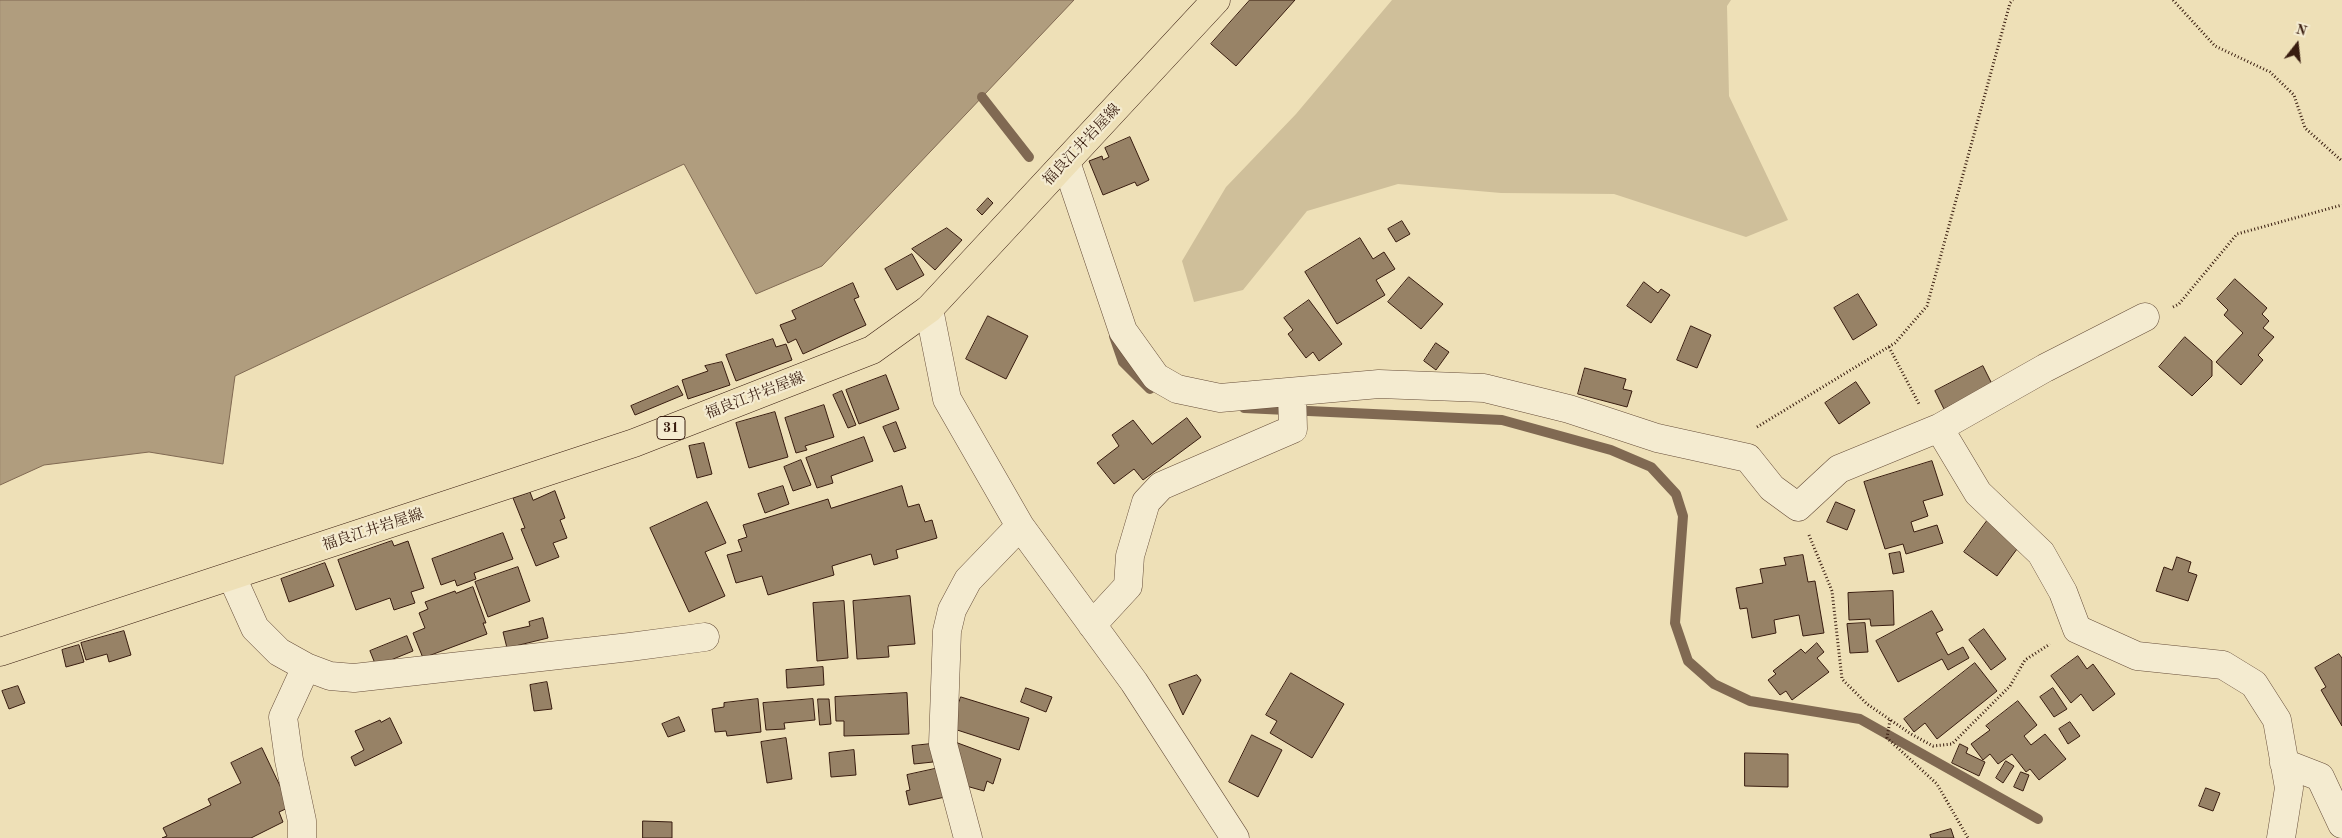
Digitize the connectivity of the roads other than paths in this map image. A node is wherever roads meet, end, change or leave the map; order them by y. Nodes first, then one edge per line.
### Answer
1 (1216, 0) edge
2 (1066, 162) junction
3 (929, 308) junction
4 (2145, 317) road end
5 (1292, 392) junction
6 (1939, 428) junction
7 (1020, 526) junction
8 (232, 577) junction
9 (1092, 625) junction
10 (705, 637) dead end
11 (0, 652) edge
12 (306, 667) junction
13 (2284, 762) junction
14 (2342, 824) edge
15 (302, 838) edge
16 (968, 838) edge
17 (1235, 838) edge
18 (2281, 838) edge

1 - 2 main road, 福良江井岩屋線 / 31
2 - 3 main road, 福良江井岩屋線 / 31
2 - 5 street
3 - 7 street
3 - 8 main road, 福良江井岩屋線 / 31
4 - 6 street
5 - 6 street
5 - 9 street
6 - 13 street
7 - 9 street
7 - 16 street
8 - 11 main road, 福良江井岩屋線 / 31
8 - 12 street
9 - 17 street
10 - 12 street
12 - 15 street
13 - 14 street
13 - 18 street

